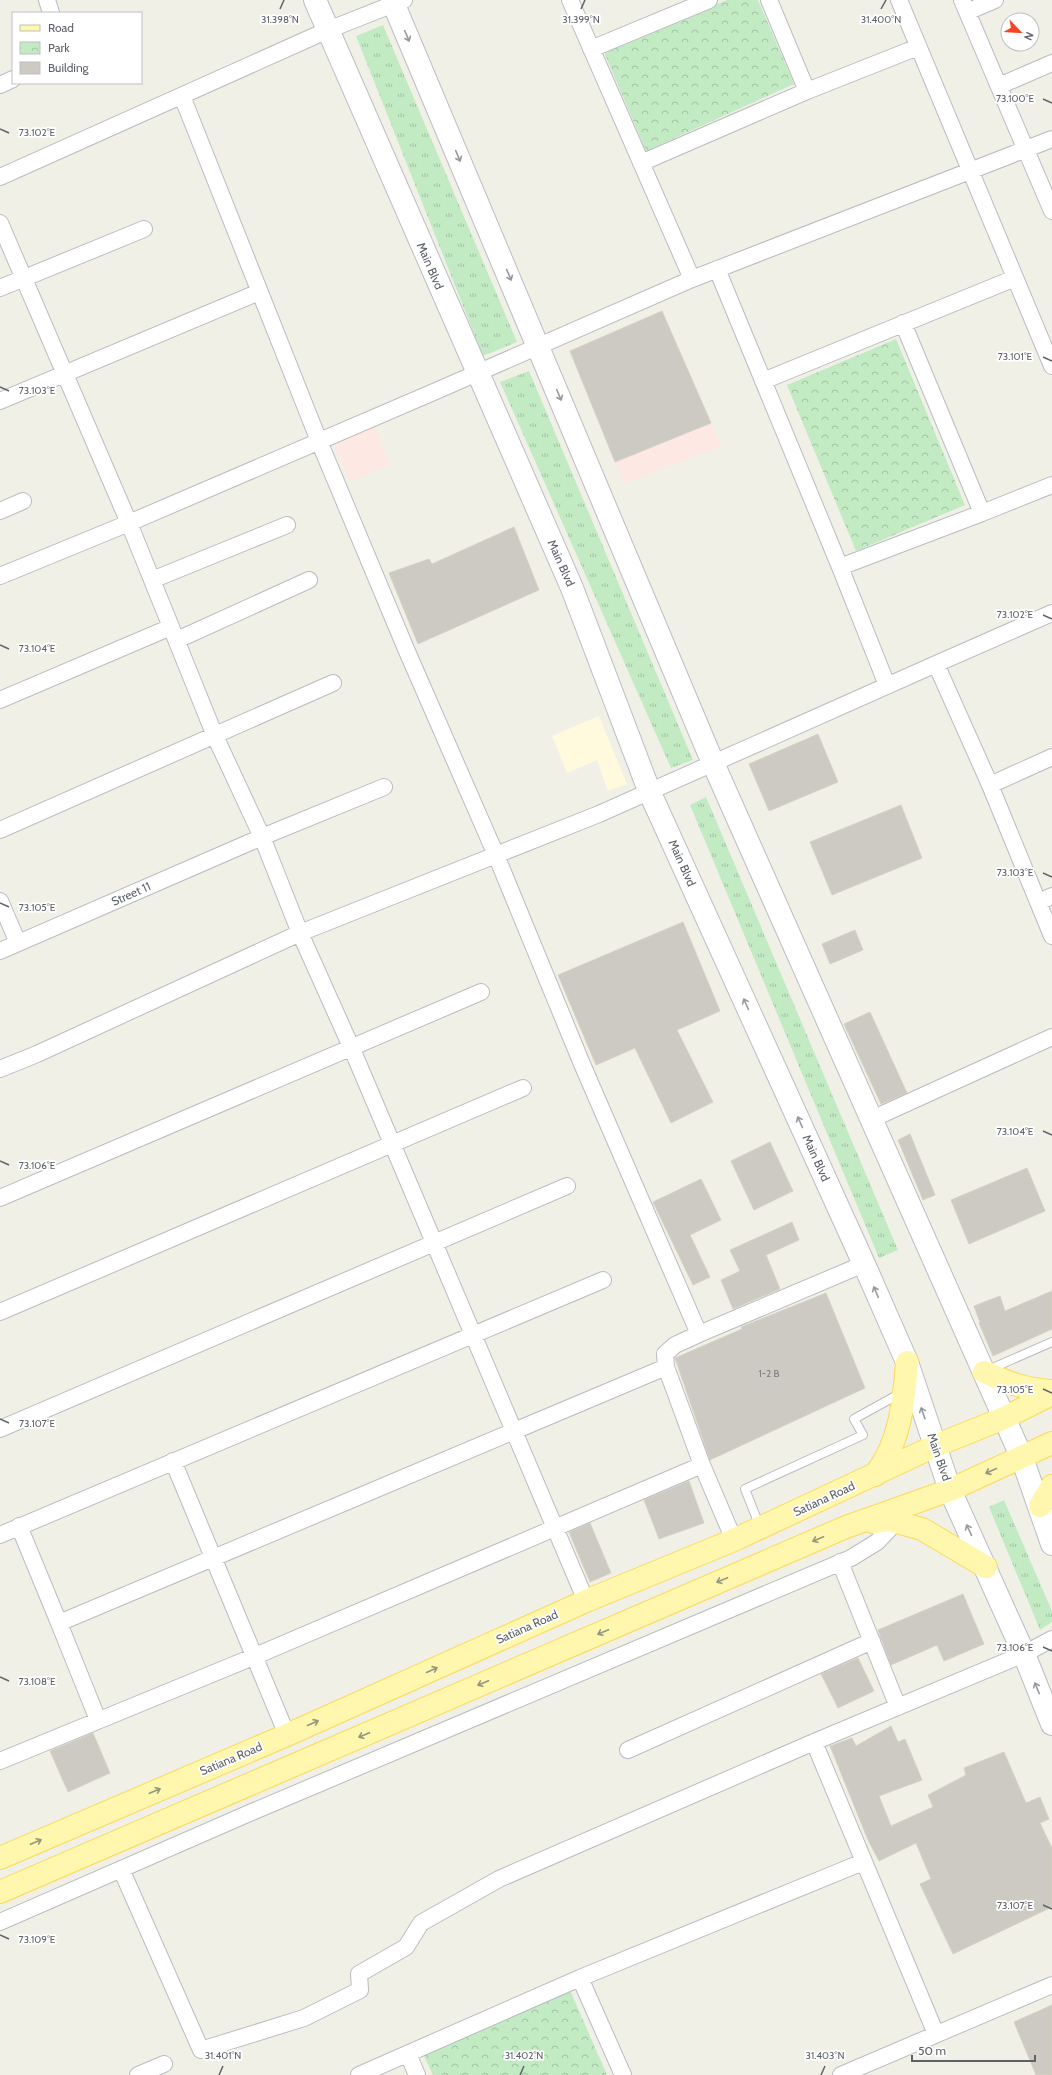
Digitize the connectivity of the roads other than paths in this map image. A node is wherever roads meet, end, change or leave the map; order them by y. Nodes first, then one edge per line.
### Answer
1 (47, 0) edge
2 (315, 0) edge
3 (570, 0) edge
4 (709, 0) edge
5 (769, 0) edge
6 (898, 0) edge
7 (995, 0) edge
8 (397, 2) edge
9 (964, 6) edge
10 (51, 12) edge
11 (328, 30) junction
12 (918, 47) junction
13 (591, 49) junction
14 (1052, 63) edge
15 (12, 79) edge
16 (0, 85) edge
17 (998, 86) junction
18 (807, 91) junction
19 (182, 96) junction
20 (1052, 139) edge
21 (1026, 149) junction
22 (641, 163) junction
23 (970, 171) junction
24 (0, 177) edge
25 (1052, 211) edge
26 (0, 223) edge
27 (144, 229) dead end
28 (717, 269) junction
29 (1015, 278) junction
30 (23, 279) junction
31 (692, 279) junction
32 (0, 288) edge
33 (259, 292) junction
34 (904, 323) junction
35 (538, 346) junction
36 (1052, 366) edge
37 (65, 373) junction
38 (477, 373) junction
39 (763, 381) junction
40 (0, 401) edge
41 (319, 441) junction
42 (1052, 485) edge
43 (23, 501) dead end
44 (0, 511) edge
45 (982, 513) junction
46 (129, 523) junction
47 (287, 526) dead end
48 (840, 567) junction
49 (0, 576) edge
50 (152, 580) junction
51 (309, 580) dead end
52 (1052, 613) edge
53 (174, 634) junction
54 (936, 664) junction
55 (333, 683) dead end
56 (887, 685) junction
57 (0, 700) edge
58 (215, 736) junction
59 (1052, 757) edge
60 (714, 763) junction
61 (990, 785) junction
62 (384, 787) dead end
63 (650, 793) junction
64 (0, 830) edge
65 (262, 837) junction
66 (496, 855) junction
67 (1045, 899) edge
68 (0, 901) edge
69 (300, 933) junction
70 (1052, 936) edge
71 (18, 943) junction
72 (0, 951) edge
73 (482, 992) dead end
74 (1052, 1037) edge
75 (352, 1049) junction
76 (0, 1069) edge
77 (523, 1088) dead end
78 (872, 1119) junction
79 (392, 1144) junction
80 (567, 1186) dead end
81 (0, 1198) edge
82 (434, 1242) junction
83 (864, 1264) junction
84 (602, 1280) dead end
85 (0, 1312) edge
86 (699, 1334) junction
87 (473, 1335) junction
88 (1052, 1342) edge
89 (907, 1362) junction
90 (666, 1367) junction
91 (984, 1372) junction
92 (904, 1391) junction
93 (1052, 1393) edge
94 (1004, 1418) junction
95 (0, 1428) edge
96 (514, 1433) junction
97 (1052, 1443) edge
98 (934, 1446) junction
99 (1022, 1458) junction
100 (173, 1461) junction
101 (702, 1465) junction
102 (875, 1475) junction
103 (1052, 1486) edge
104 (950, 1490) junction
105 (1044, 1508) edge
106 (896, 1522) junction
107 (19, 1526) junction
108 (846, 1527) junction
109 (557, 1528) junction
110 (761, 1528) junction
111 (0, 1535) edge
112 (734, 1540) junction
113 (1052, 1544) edge
114 (214, 1556) junction
115 (840, 1562) junction
116 (986, 1567) junction
117 (586, 1601) junction
118 (59, 1623) junction
119 (1052, 1639) edge
120 (872, 1641) junction
121 (1024, 1654) junction
122 (253, 1657) junction
123 (898, 1707) junction
124 (98, 1720) junction
125 (1052, 1724) edge
126 (286, 1735) junction
127 (814, 1742) junction
128 (628, 1750) dead end
129 (0, 1761) edge
130 (0, 1858) edge
131 (863, 1862) junction
132 (121, 1870) junction
133 (0, 1892) edge
134 (0, 1922) edge
135 (580, 1978) junction
136 (1052, 1985) edge
137 (936, 2034) junction
138 (408, 2054) junction
139 (164, 2064) dead end
140 (138, 2075) edge
141 (359, 2075) edge
142 (417, 2075) edge
143 (623, 2075) edge
144 (841, 2075) edge

1 - 10 street
2 - 11 main road, Main Blvd
3 - 13 street
4 - 13 street
5 - 18 street
6 - 12 street
7 - 9 street
8 - 11 street
8 -> 35 main road
9 - 17 street
11 - 19 street
11 - 38 main road, Main Blvd
12 - 18 street
12 - 23 street
13 - 22 street
14 - 17 street
15 - 16 street
17 - 21 street
18 - 22 street
19 - 24 street
19 - 33 street
20 - 21 street
21 - 23 street
21 - 25 street
22 - 31 street
23 - 28 street
23 - 29 street
26 - 30 street
27 - 30 street
28 - 31 street
28 - 39 street
29 - 34 street
29 - 36 street
30 - 32 street
30 - 37 street
31 - 35 street
33 - 37 street
33 - 41 street
34 - 39 street
34 - 45 street
35 - 38 street
35 -> 60 main road
37 - 40 street
37 - 46 street
38 - 41 street
38 - 63 main road, Main Blvd
39 - 48 street
41 - 46 street
41 - 66 street
42 - 45 street
43 - 44 street
45 - 48 street
46 - 49 street
46 - 50 street
47 - 50 street
48 - 56 street
50 - 53 street
51 - 53 street
52 - 54 street
53 - 57 street
53 - 58 street
54 - 56 street
54 - 61 street
55 - 58 street
56 - 60 street
58 - 64 street
58 - 65 street
59 - 61 street
60 - 63 street
60 - 78 main road
61 - 67 street
62 - 65 street, Street 11
63 - 66 street
83 -> 63 main road, Main Blvd
65 - 69 street
65 - 71 street, Street 11
66 - 69 street
66 - 86 street
67 - 70 street
68 - 71 street
69 - 75 street
69 - 76 street
71 - 72 street, Street 11
73 - 75 street
74 - 78 street
75 - 79 street
75 - 81 street
77 - 79 street
78 - 91 main road
79 - 82 street
79 - 85 street
80 - 82 street
82 - 87 street
82 - 95 street
83 - 86 street
89 -> 83 main road, Main Blvd
84 - 87 street
86 - 90 street
87 - 96 street
87 - 100 street
88 - 91 lane
89 - 92 main road
98 -> 89 main road, Main Blvd
90 - 96 street
90 - 101 street
91 - 93 main road
91 - 94 main road
92 - 102 main road
92 - 110 lane
93 - 94 main road, Satiana Road
94 - 98 main road, Satiana Road
94 - 99 main road
96 - 109 street
96 - 114 street
97 - 99 main road
98 - 102 main road, Satiana Road
98 - 104 main road, Main Blvd
99 -> 104 main road
99 - 105 main road
100 - 107 street
100 - 114 street
101 - 109 street
101 - 112 street
102 - 110 main road, Satiana Road
103 - 105 main road
104 - 108 main road
116 -> 104 main road, Main Blvd
105 - 113 main road
106 - 108 main road
106 - 115 street
106 - 116 main road
107 - 111 street
107 - 118 street
108 -> 133 main road
109 - 117 street
109 - 122 street
110 - 112 main road, Satiana Road
112 - 117 main road, Satiana Road
114 - 118 street
114 - 122 street
115 - 120 street
115 - 132 street
116 - 121 main road, Main Blvd
126 -> 117 main road, Satiana Road
118 - 124 street
119 - 121 street
120 - 123 street
120 - 128 street
121 - 123 street
125 -> 121 main road, Main Blvd
122 - 124 street
122 - 126 street
123 - 127 street
124 - 129 street
130 -> 126 main road, Satiana Road
127 - 131 street
127 - 132 street
131 - 135 street
131 - 137 street
132 - 134 street
135 - 138 street
135 - 143 street
136 - 137 street
137 - 144 street
138 - 141 street
138 - 142 street
139 - 140 street

